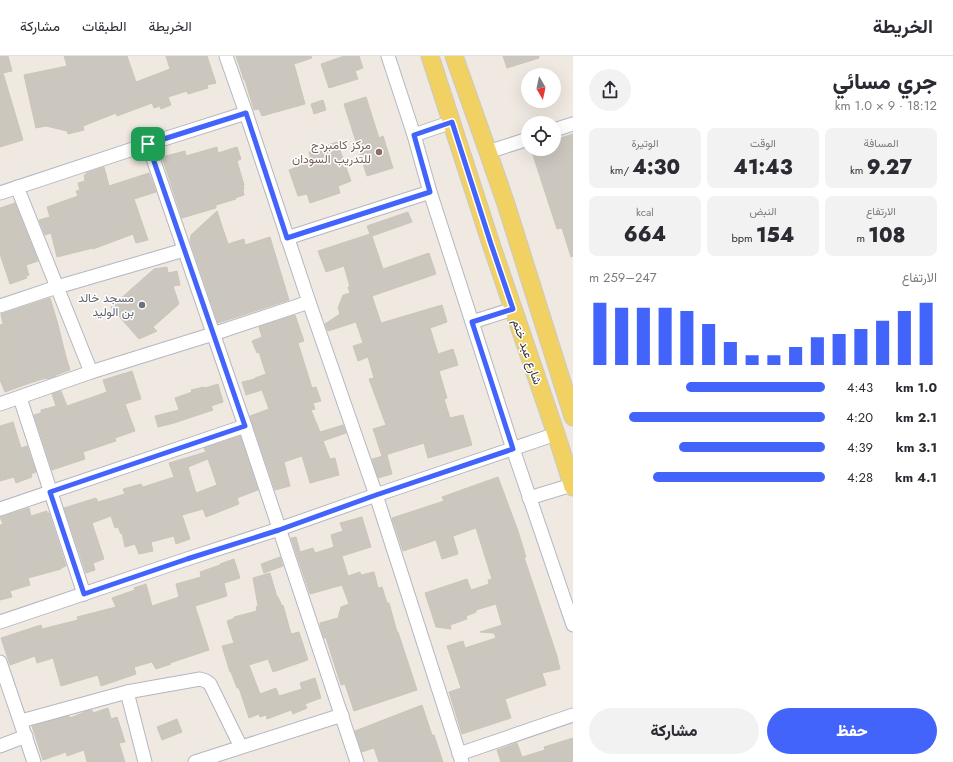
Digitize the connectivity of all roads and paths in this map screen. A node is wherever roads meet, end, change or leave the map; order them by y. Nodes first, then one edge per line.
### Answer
1 (226, 56) edge
2 (388, 56) edge
3 (430, 56) edge
4 (454, 56) edge
5 (246, 113) junction
6 (452, 122) junction
7 (573, 124) edge
8 (561, 128) edge
9 (414, 135) junction
10 (521, 141) edge
11 (148, 144) junction
12 (488, 152) junction
13 (17, 187) junction
14 (430, 192) junction
15 (0, 193) edge
16 (504, 201) junction
17 (480, 209) junction
18 (287, 238) junction
19 (184, 250) junction
20 (522, 256) junction
21 (497, 262) junction
22 (57, 287) junction
23 (309, 302) junction
24 (0, 306) edge
25 (513, 309) junction
26 (472, 322) junction
27 (213, 334) junction
28 (90, 372) junction
29 (20, 398) junction
30 (0, 404) edge
31 (573, 417) edge
32 (245, 426) junction
33 (556, 434) junction
34 (513, 449) junction
35 (573, 486) edge
36 (50, 492) junction
37 (376, 495) junction
38 (529, 498) junction
39 (0, 509) edge
40 (279, 530) junction
41 (84, 594) junction
42 (572, 621) edge
43 (0, 622) edge
44 (0, 662) edge
45 (127, 692) junction
46 (6, 695) edge
47 (342, 715) junction
48 (573, 715) edge
49 (20, 720) junction
50 (26, 736) junction
51 (0, 746) edge
52 (241, 747) junction
53 (460, 758) edge
54 (34, 762) edge
55 (145, 762) edge
56 (195, 762) edge
57 (357, 762) edge

1 - 5 street
2 - 9 street
3 - 6 main road, شارع عبد ختم
4 - 12 main road, شارع عبد ختم
5 - 11 street
5 - 18 street
6 - 9 street
6 - 17 main road, شارع عبد ختم
7 - 8 street
9 - 14 street
10 - 12 street
11 - 13 street
11 - 19 street
12 - 16 main road, شارع عبد ختم
13 - 15 street
13 - 22 street
14 - 18 street
14 - 26 street
16 - 17 main road
16 - 20 main road, شارع عبد ختم
17 - 21 main road, شارع عبد ختم
18 - 23 street
19 - 22 street
19 - 27 street
20 - 21 main road
20 - 31 main road, شارع عبد ختم
21 - 25 main road, شارع عبد ختم
22 - 24 street
22 - 28 street
23 - 27 street
23 - 37 street
25 - 26 street
25 - 33 main road, شارع عبد ختم
26 - 34 street
27 - 28 street
27 - 32 street
28 - 29 street
29 - 30 street
29 - 36 street
32 - 36 street
32 - 40 street
33 - 34 street
33 - 35 main road, شارع عبد ختم
34 - 37 street
34 - 38 street
35 - 38 street
36 - 39 street
36 - 41 street
37 - 40 street
37 - 53 street
38 - 42 street
40 - 41 street
40 - 47 street
41 - 43 street
44 - 46 street
45 - 49 street
45 - 52 street
45 - 55 street
46 - 49 street
47 - 52 street
47 - 57 street
48 - 53 street
49 - 50 street
50 - 51 street
50 - 54 street
52 - 56 street

